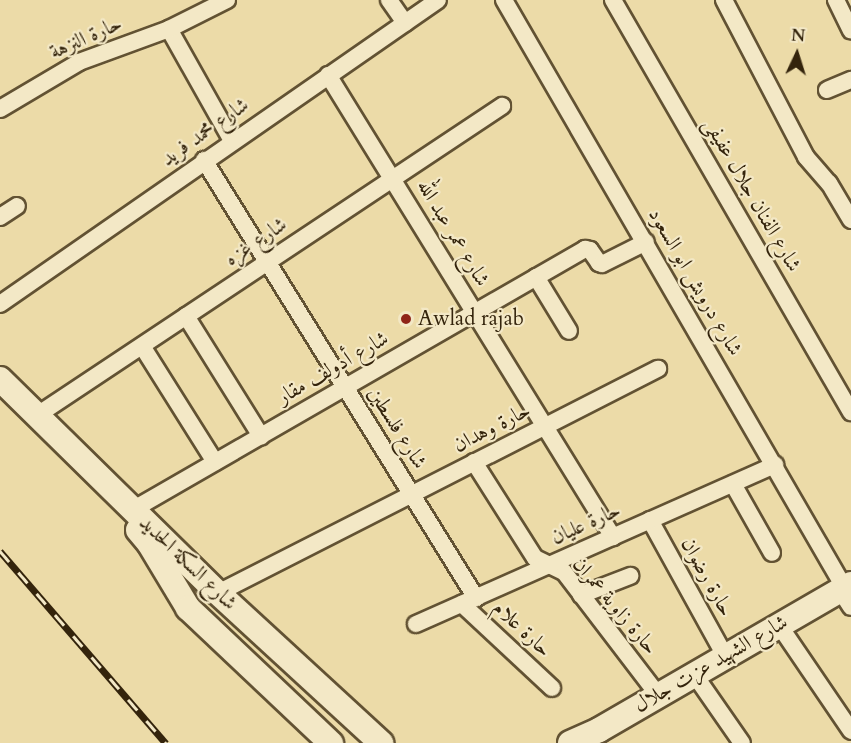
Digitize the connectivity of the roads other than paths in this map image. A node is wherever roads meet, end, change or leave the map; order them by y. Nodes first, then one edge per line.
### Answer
1 (227, 0) edge
2 (389, 0) edge
3 (438, 0) edge
4 (504, 0) edge
5 (613, 0) edge
6 (724, 0) edge
7 (836, 0) edge
8 (405, 23) junction
9 (169, 29) junction
10 (851, 31) edge
11 (328, 75) junction
12 (851, 80) edge
13 (828, 90) dead end
14 (502, 106) dead end
15 (0, 109) edge
16 (232, 141) junction
17 (204, 160) junction
18 (393, 179) junction
19 (17, 206) dead end
20 (0, 218) edge
21 (851, 219) edge
22 (646, 242) junction
23 (268, 262) junction
24 (536, 277) junction
25 (0, 304) edge
26 (475, 312) junction
27 (186, 316) junction
28 (569, 331) dead end
29 (142, 345) junction
30 (658, 369) dead end
31 (0, 379) edge
32 (345, 386) junction
33 (0, 397) edge
34 (851, 412) edge
35 (36, 416) junction
36 (546, 426) junction
37 (261, 436) junction
38 (215, 462) junction
39 (474, 462) junction
40 (775, 465) junction
41 (733, 484) junction
42 (411, 494) junction
43 (134, 509) junction
44 (650, 520) junction
45 (613, 537) junction
46 (772, 553) dead end
47 (549, 565) junction
48 (630, 576) dead end
49 (847, 592) edge
50 (218, 593) junction
51 (581, 595) junction
52 (469, 601) junction
53 (416, 624) dead end
54 (779, 625) junction
55 (725, 656) junction
56 (694, 674) junction
57 (552, 688) dead end
58 (658, 695) junction
59 (851, 731) edge
60 (331, 743) edge
61 (381, 743) edge
62 (570, 743) edge
63 (742, 743) edge

1 - 9 street, حارة النزهة
2 - 8 street
3 - 8 street, شارع محمد فريد
4 - 22 street, شارع درويش ابو السعود
5 - 34 street, شارع الفنان جلال عفيفى
6 - 21 street
7 - 10 street
8 - 11 street, شارع محمد فريد
9 - 15 street, حارة النزهة
9 - 16 street
11 - 16 street, شارع محمد فريد
11 - 18 street, شارع عمر عبد الله
12 - 13 street
14 - 18 street, شارع غزه
16 - 17 street, شارع محمد فريد
17 - 23 street, شارع فلسطين
17 - 25 street, شارع محمد فريد
18 - 23 street, شارع غزه
18 - 26 street, شارع عمر عبد الله
19 - 20 street
22 - 24 street, شارع أدولف مقار
22 - 40 street, شارع درويش ابو السعود
23 - 27 street, شارع غزه
23 - 32 street, شارع فلسطين
24 - 26 street, شارع أدولف مقار
24 - 28 street
26 - 32 street, شارع أدولف مقار
26 - 36 street, شارع عمر عبد الله
27 - 29 street, شارع غزه
27 - 37 street
29 - 35 street, شارع غزه
29 - 38 street
30 - 36 street, حارة وهدان
31 - 35 street, شارع السكة الحديد
32 - 37 street, شارع أدولف مقار
32 - 42 street, شارع فلسطين
33 - 60 street
35 - 43 street, شارع السكة الحديد
36 - 39 street, حارة وهدان
36 - 45 street, شارع عمر عبد الله
37 - 38 street, شارع أدولف مقار
38 - 43 street, شارع أدولف مقار
39 - 42 street, حارة وهدان
39 - 47 street, حارة زاوية عمران
40 - 41 street, حارة عليان
40 - 49 street, شارع درويش ابو السعود
41 - 44 street, حارة عليان
41 - 46 street
42 - 50 street, حارة وهدان
42 - 52 street, شارع فلسطين
43 - 50 street, شارع السكة الحديد
44 - 45 street, حارة عليان
44 - 55 street, حارة رضوان
45 - 47 street, حارة عليان
47 - 51 street, حارة زاوية عمران
47 - 52 street, حارة عليان
48 - 51 street
49 - 54 street, شارع الشهيد عزت جلال
50 - 61 street, شارع السكة الحديد
51 - 58 street, حارة زاوية عمران
52 - 53 street, حارة عليان
52 - 57 street, حارة علام
54 - 55 street, شارع الشهيد عزت جلال
54 - 59 street
55 - 56 street, شارع الشهيد عزت جلال
56 - 58 street, شارع الشهيد عزت جلال
56 - 63 street
58 - 62 street, شارع الشهيد عزت جلال

